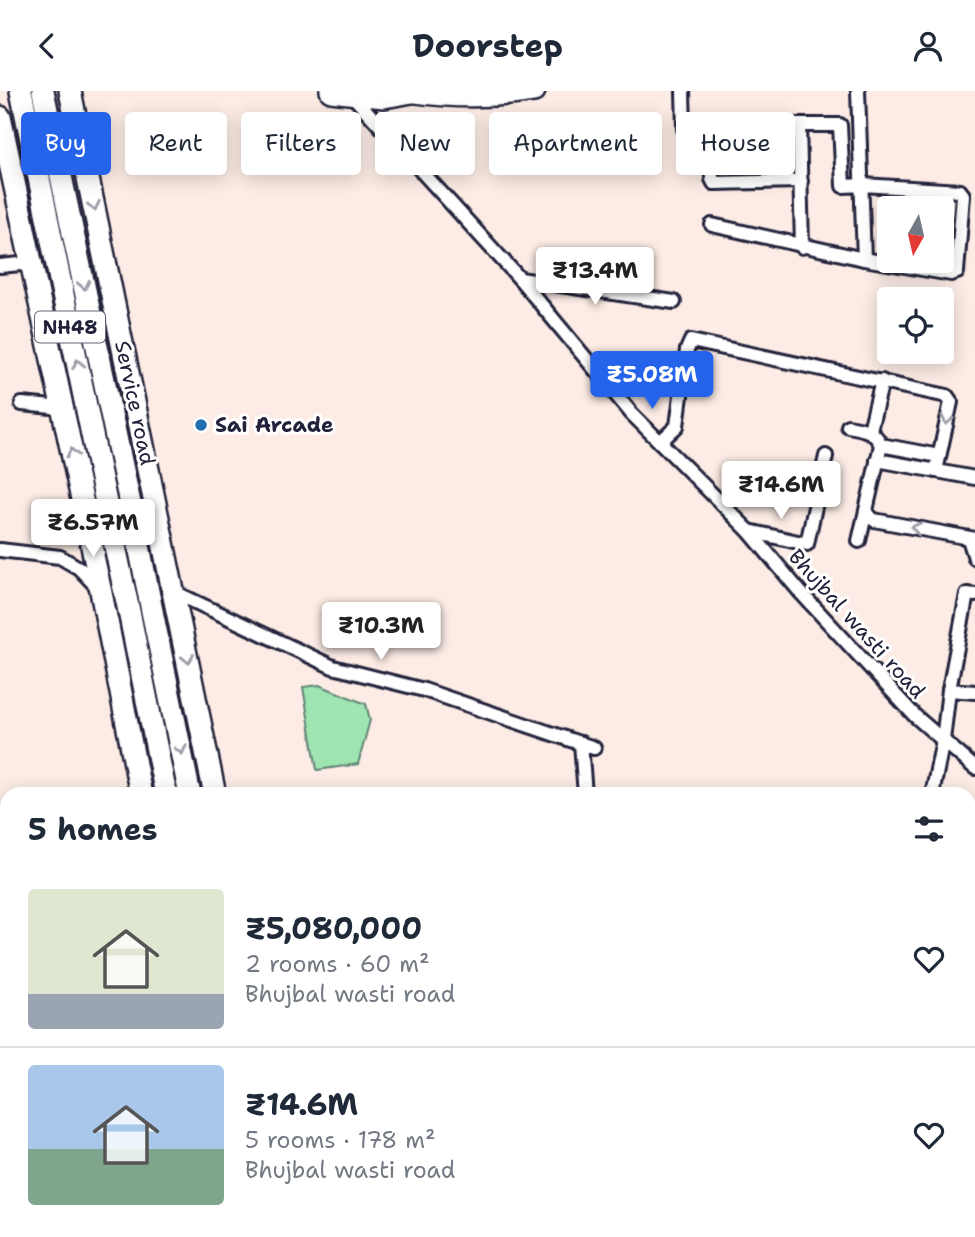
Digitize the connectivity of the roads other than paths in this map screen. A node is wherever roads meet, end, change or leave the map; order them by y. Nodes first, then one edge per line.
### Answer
1 (21, 91) edge
2 (43, 91) edge
3 (70, 91) edge
4 (410, 91) edge
5 (534, 91) edge
6 (683, 91) edge
7 (858, 91) edge
8 (341, 92) edge
9 (684, 112) edge
10 (0, 117) edge
11 (795, 125) edge
12 (799, 125) junction
13 (712, 175) edge
14 (800, 181) junction
15 (863, 185) junction
16 (712, 225) dead end
17 (802, 247) junction
18 (864, 259) junction
19 (31, 263) junction
20 (0, 266) edge
21 (520, 279) junction
22 (674, 303) dead end
23 (882, 381) junction
24 (22, 404) dead end
25 (62, 408) junction
26 (848, 426) dead end
27 (870, 431) junction
28 (660, 442) junction
29 (881, 445) junction
30 (826, 456) dead end
31 (939, 456) junction
32 (877, 460) junction
33 (936, 471) junction
34 (975, 478) edge
35 (866, 513) junction
36 (749, 530) junction
37 (972, 539) edge
38 (859, 541) dead end
39 (0, 550) edge
40 (975, 558) edge
41 (101, 591) junction
42 (174, 592) junction
43 (975, 595) edge
44 (949, 690) junction
45 (975, 692) edge
46 (943, 740) junction
47 (581, 743) junction
48 (594, 748) dead end
49 (975, 768) edge
50 (139, 787) edge
51 (164, 787) edge
52 (188, 787) edge
53 (213, 787) edge
54 (584, 787) edge
55 (934, 787) edge

51 -> 1 main road, NH48, bridge
2 -> 52 main road, NH48, bridge
3 -> 42 main road, Service road
4 - 5 main road
4 - 8 main road
6 - 9 street
7 - 15 street
8 - 21 street, Bhujbal wasti road
10 - 19 main road
11 - 12 street
12 - 14 street
12 - 15 street
13 - 14 street
14 - 17 street
15 - 18 street
15 - 18 street
16 - 17 street
17 - 18 street
19 - 20 street
19 - 25 main road
21 - 22 street
21 - 28 street, Bhujbal wasti road
23 - 27 street
23 - 28 street
23 -> 31 street
24 - 25 street
41 -> 25 main road
26 - 27 street
27 - 29 street
28 - 36 street, Bhujbal wasti road
29 - 31 street
29 - 32 street
30 - 36 street
31 - 33 street
32 - 33 street
32 - 35 street
33 - 34 street
37 -> 35 street
35 - 38 street
36 - 46 street, Bhujbal wasti road
37 - 40 street
39 - 41 street
41 - 42 main road
41 - 50 main road
42 - 47 street
42 -> 53 main road, Service road
43 - 44 street
44 - 45 street
44 - 46 street
46 - 49 street, Bhujbal wasti road
46 - 55 street
47 - 48 street
47 - 54 street

